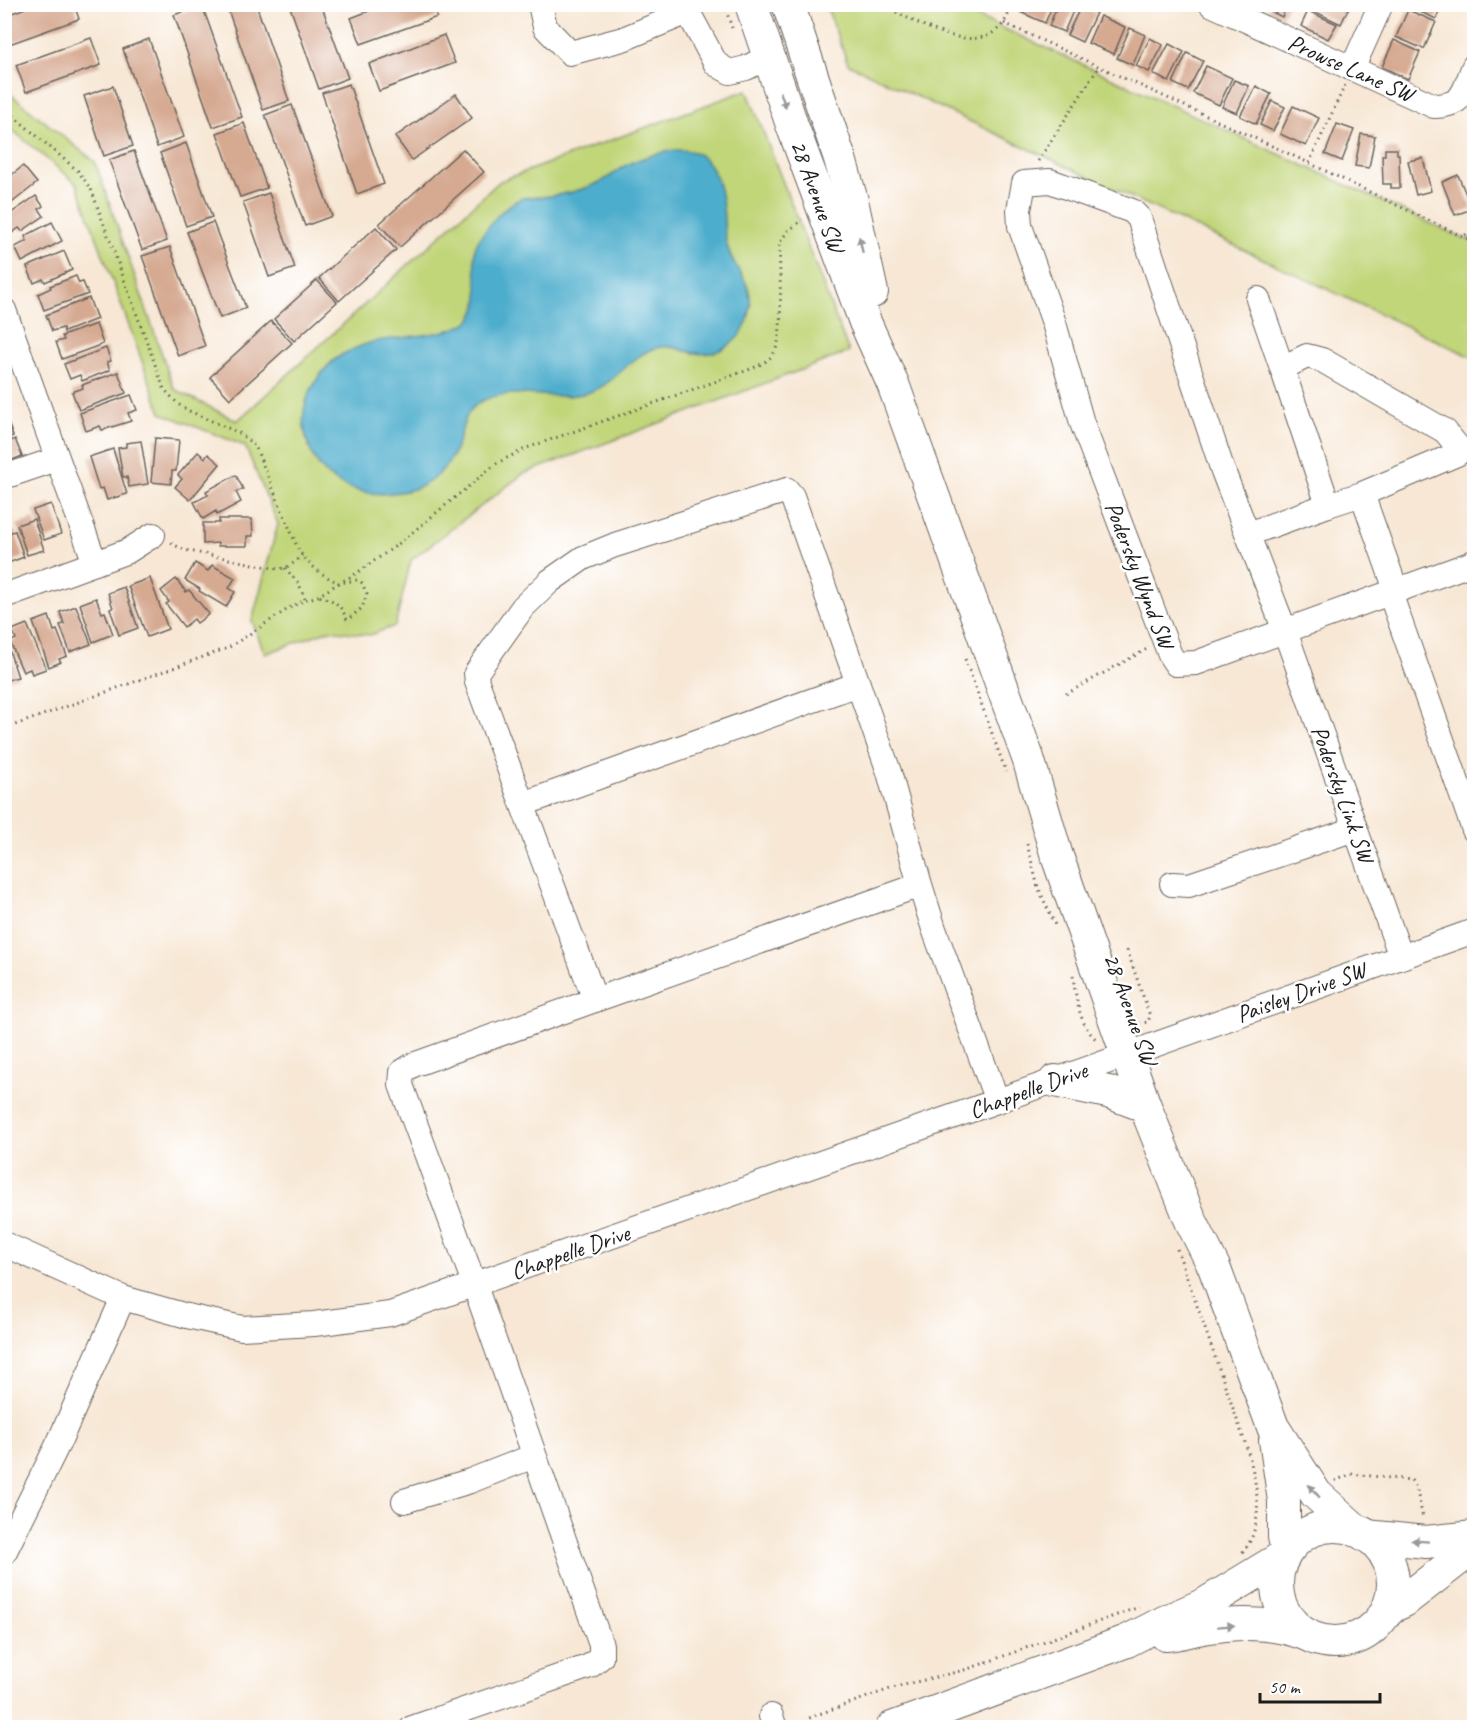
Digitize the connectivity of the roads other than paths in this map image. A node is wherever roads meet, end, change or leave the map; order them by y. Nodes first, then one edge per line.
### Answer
1 (540, 4) edge
2 (751, 4) edge
3 (788, 4) edge
4 (1211, 4) edge
5 (1381, 4) edge
6 (684, 8) edge
7 (1249, 12) edge
8 (768, 57) junction
9 (1474, 66) edge
10 (1352, 69) junction
11 (1024, 183) joint
12 (1258, 298) dead end
13 (4, 310) edge
14 (1282, 368) junction
15 (893, 384) junction
16 (1466, 446) edge
17 (57, 459) junction
18 (4, 477) edge
19 (1362, 494) junction
20 (1328, 505) junction
21 (1248, 534) junction
22 (153, 535) road end
23 (1474, 562) edge
24 (95, 563) junction
25 (1393, 592) junction
26 (4, 596) edge
27 (1285, 631) junction
28 (858, 684) junction
29 (523, 804) junction
30 (1355, 829) junction
31 (1474, 830) edge
32 (1172, 884) dead end
33 (920, 885) junction
34 (1474, 931) edge
35 (1401, 957) junction
36 (595, 1000) junction
37 (1140, 1041) junction
38 (1055, 1081) junction
39 (998, 1101) junction
40 (1145, 1106) junction
41 (4, 1244) edge
42 (1214, 1267) junction
43 (474, 1286) junction
44 (123, 1298) junction
45 (1273, 1427) junction
46 (534, 1456) junction
47 (404, 1502) dead end
48 (1361, 1533) junction
49 (1474, 1537) edge
50 (1474, 1547) edge
51 (4, 1553) edge
52 (1286, 1553) junction
53 (1387, 1609) junction
54 (1305, 1634) junction
55 (1127, 1641) junction
56 (412, 1728) edge
57 (892, 1728) edge

1 - 6 street
2 - 8 main road, 28 Avenue SW
15 -> 3 main road, 28 Avenue SW
4 - 7 street, Prowse Lane SW
5 - 10 street
6 - 8 street
7 - 10 street, Prowse Lane SW
8 -> 15 main road, 28 Avenue SW
9 - 10 street, Prowse Lane SW
11 - 21 street, Podersky Link SW
11 - 27 street, Podersky Wynd SW
12 - 14 street
13 - 17 street
14 - 16 street
14 - 20 street
15 - 37 main road, 28 Avenue SW
16 - 19 street
17 - 18 street
17 - 24 street
19 - 20 street
19 - 25 street
20 - 21 street
21 - 27 street, Podersky Link SW
22 - 24 street
23 - 25 street, Podersky Wynd SW
24 - 26 street
25 - 27 street, Podersky Wynd SW
25 - 31 street
27 - 30 street, Podersky Link SW
28 - 29 street
28 - 29 street
28 - 33 street
29 - 36 street
30 - 32 street
30 - 35 street, Podersky Link SW
33 - 36 street
33 - 39 street
34 - 35 street, Paisley Drive SW
35 - 37 street, Paisley Drive SW
36 - 43 street
37 - 38 street, Chappelle Drive
37 - 40 main road, 28 Avenue SW
37 - 42 main road, 28 Avenue SW
38 - 39 street, Chappelle Drive
38 - 40 main road
39 - 43 street, Chappelle Drive
40 - 42 main road, 28 Avenue SW
41 - 44 street, Chappelle Drive
42 - 45 main road, 28 Avenue SW
43 - 44 street, Chappelle Drive
43 - 46 street
44 - 51 street
48 -> 45 main road, 28 Avenue SW
45 - 52 main road, 28 Avenue SW
46 - 47 street
46 - 56 street
49 -> 48 main road
48 - 52 main road
48 - 53 main road
50 - 53 main road
52 - 54 main road
52 - 55 main road
53 - 54 main road
55 -> 54 main road
55 - 57 main road

